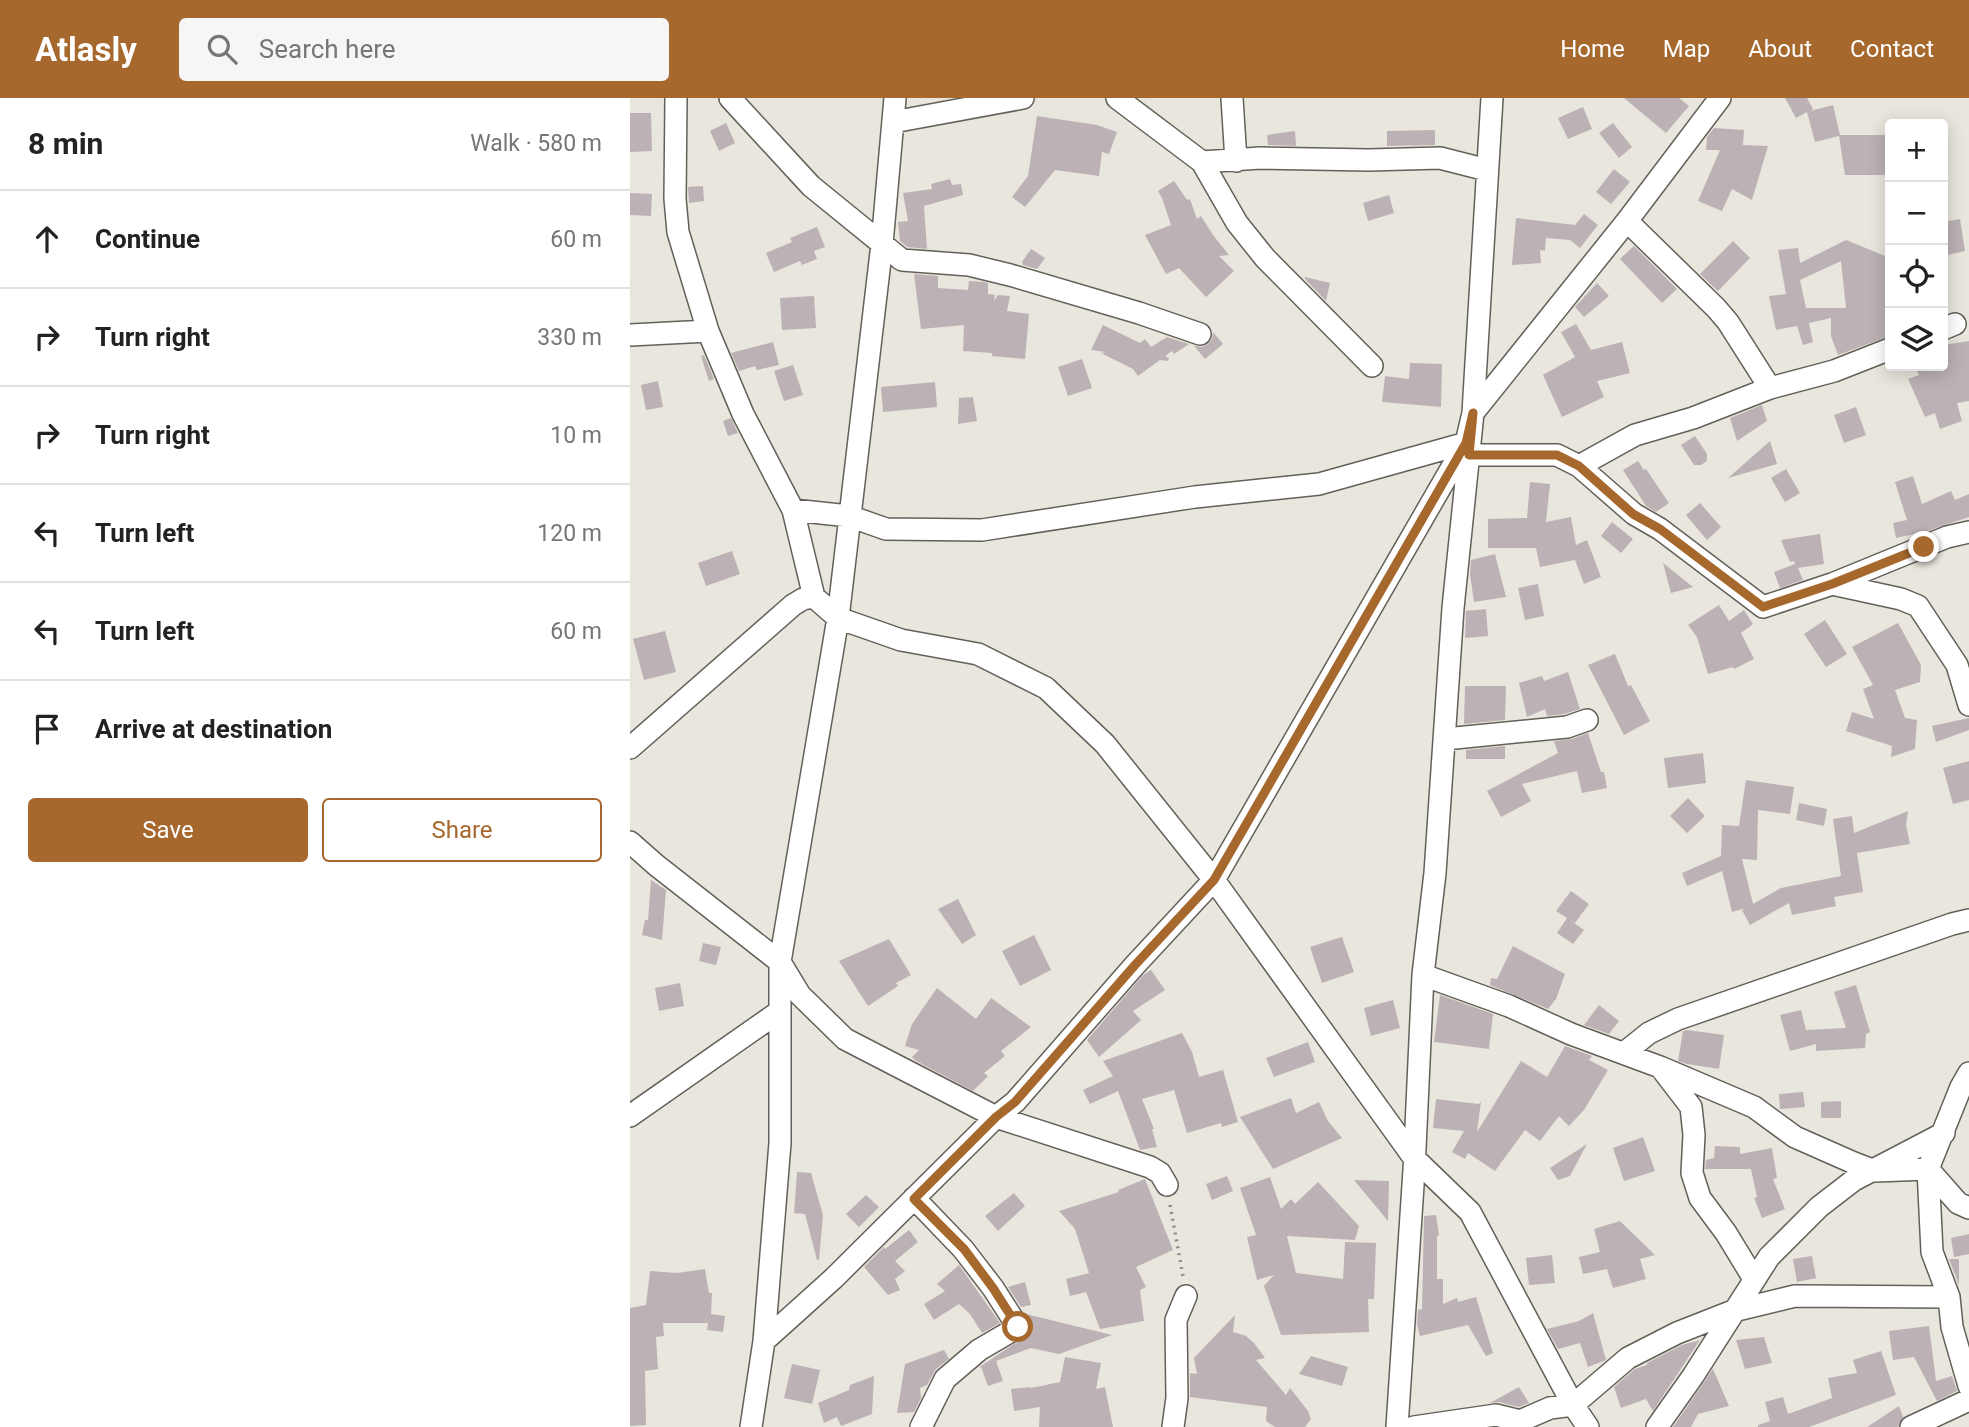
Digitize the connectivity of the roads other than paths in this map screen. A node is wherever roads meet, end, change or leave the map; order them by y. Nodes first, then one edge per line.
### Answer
1 (676, 98) edge
2 (730, 98) edge
3 (895, 98) edge
4 (1023, 98) edge
5 (1117, 98) edge
6 (1232, 98) edge
7 (1492, 98) edge
8 (1720, 98) edge
9 (893, 122) junction
10 (1236, 161) junction
11 (1202, 162) junction
12 (1487, 170) junction
13 (1627, 221) junction
14 (882, 244) junction
15 (708, 331) junction
16 (1200, 334) dead end
17 (630, 335) edge
18 (1885, 351) edge
19 (1372, 366) dead end
20 (1770, 388) junction
21 (1473, 413) junction
22 (1468, 449) junction
23 (1579, 466) junction
24 (793, 510) junction
25 (849, 516) junction
26 (1969, 531) edge
27 (1832, 584) junction
28 (814, 597) junction
29 (838, 618) junction
30 (1969, 705) edge
31 (1587, 720) dead end
32 (1445, 739) junction
33 (630, 748) edge
34 (630, 842) edge
35 (1214, 880) junction
36 (1969, 920) edge
37 (780, 962) junction
38 (1423, 975) junction
39 (780, 1012) junction
40 (1624, 1053) junction
41 (1660, 1067) junction
42 (1969, 1073) edge
43 (630, 1116) edge
44 (996, 1117) junction
45 (1944, 1133) junction
46 (1414, 1158) junction
47 (1928, 1169) junction
48 (1875, 1171) junction
49 (1167, 1185) road end
50 (914, 1199) junction
51 (1969, 1208) edge
52 (1754, 1279) junction
53 (1186, 1296) road end
54 (1949, 1297) junction
55 (1733, 1311) junction
56 (764, 1341) junction
57 (1969, 1386) edge
58 (1969, 1400) edge
59 (1573, 1405) junction
60 (751, 1427) edge
61 (920, 1427) edge
62 (1173, 1427) edge
63 (1396, 1427) edge
64 (1414, 1427) edge
65 (1588, 1427) edge
66 (1657, 1427) edge
67 (1910, 1427) edge

1 - 15 street
2 - 14 street
3 - 9 street
4 - 9 street
5 - 11 street
6 - 10 street
7 - 12 street
8 - 13 street
9 - 14 street
10 - 11 street
10 - 12 street
11 - 19 street
12 - 21 street
13 - 20 street
13 - 21 street
14 - 16 street
14 - 25 street
15 - 17 street
15 - 24 street
18 - 20 street
20 - 23 street
21 - 22 street
22 - 23 street
22 - 25 street
22 - 32 street
22 - 35 street
23 - 27 street
24 - 25 street
24 - 28 street
25 - 29 street
26 - 27 street
27 - 30 street
28 - 29 street
28 - 33 street
29 - 35 street
29 - 37 street
31 - 32 street
32 - 38 street
34 - 37 street
35 - 44 street
35 - 46 street
36 - 40 street
37 - 39 street
37 - 44 street
38 - 40 street
38 - 46 street
39 - 43 street
39 - 56 street
40 - 41 street
41 - 48 street
41 - 52 street
42 - 45 street
44 - 49 street
44 - 50 street
45 - 47 street
45 - 48 street
46 - 59 street
46 - 63 street
47 - 48 street
47 - 51 street
47 - 54 street
48 - 52 street
50 - 56 street
50 - 61 street
52 - 55 street
53 - 62 street
54 - 55 street
54 - 57 street
55 - 59 street
55 - 66 street
56 - 60 street
58 - 67 street
59 - 64 street
59 - 65 street

